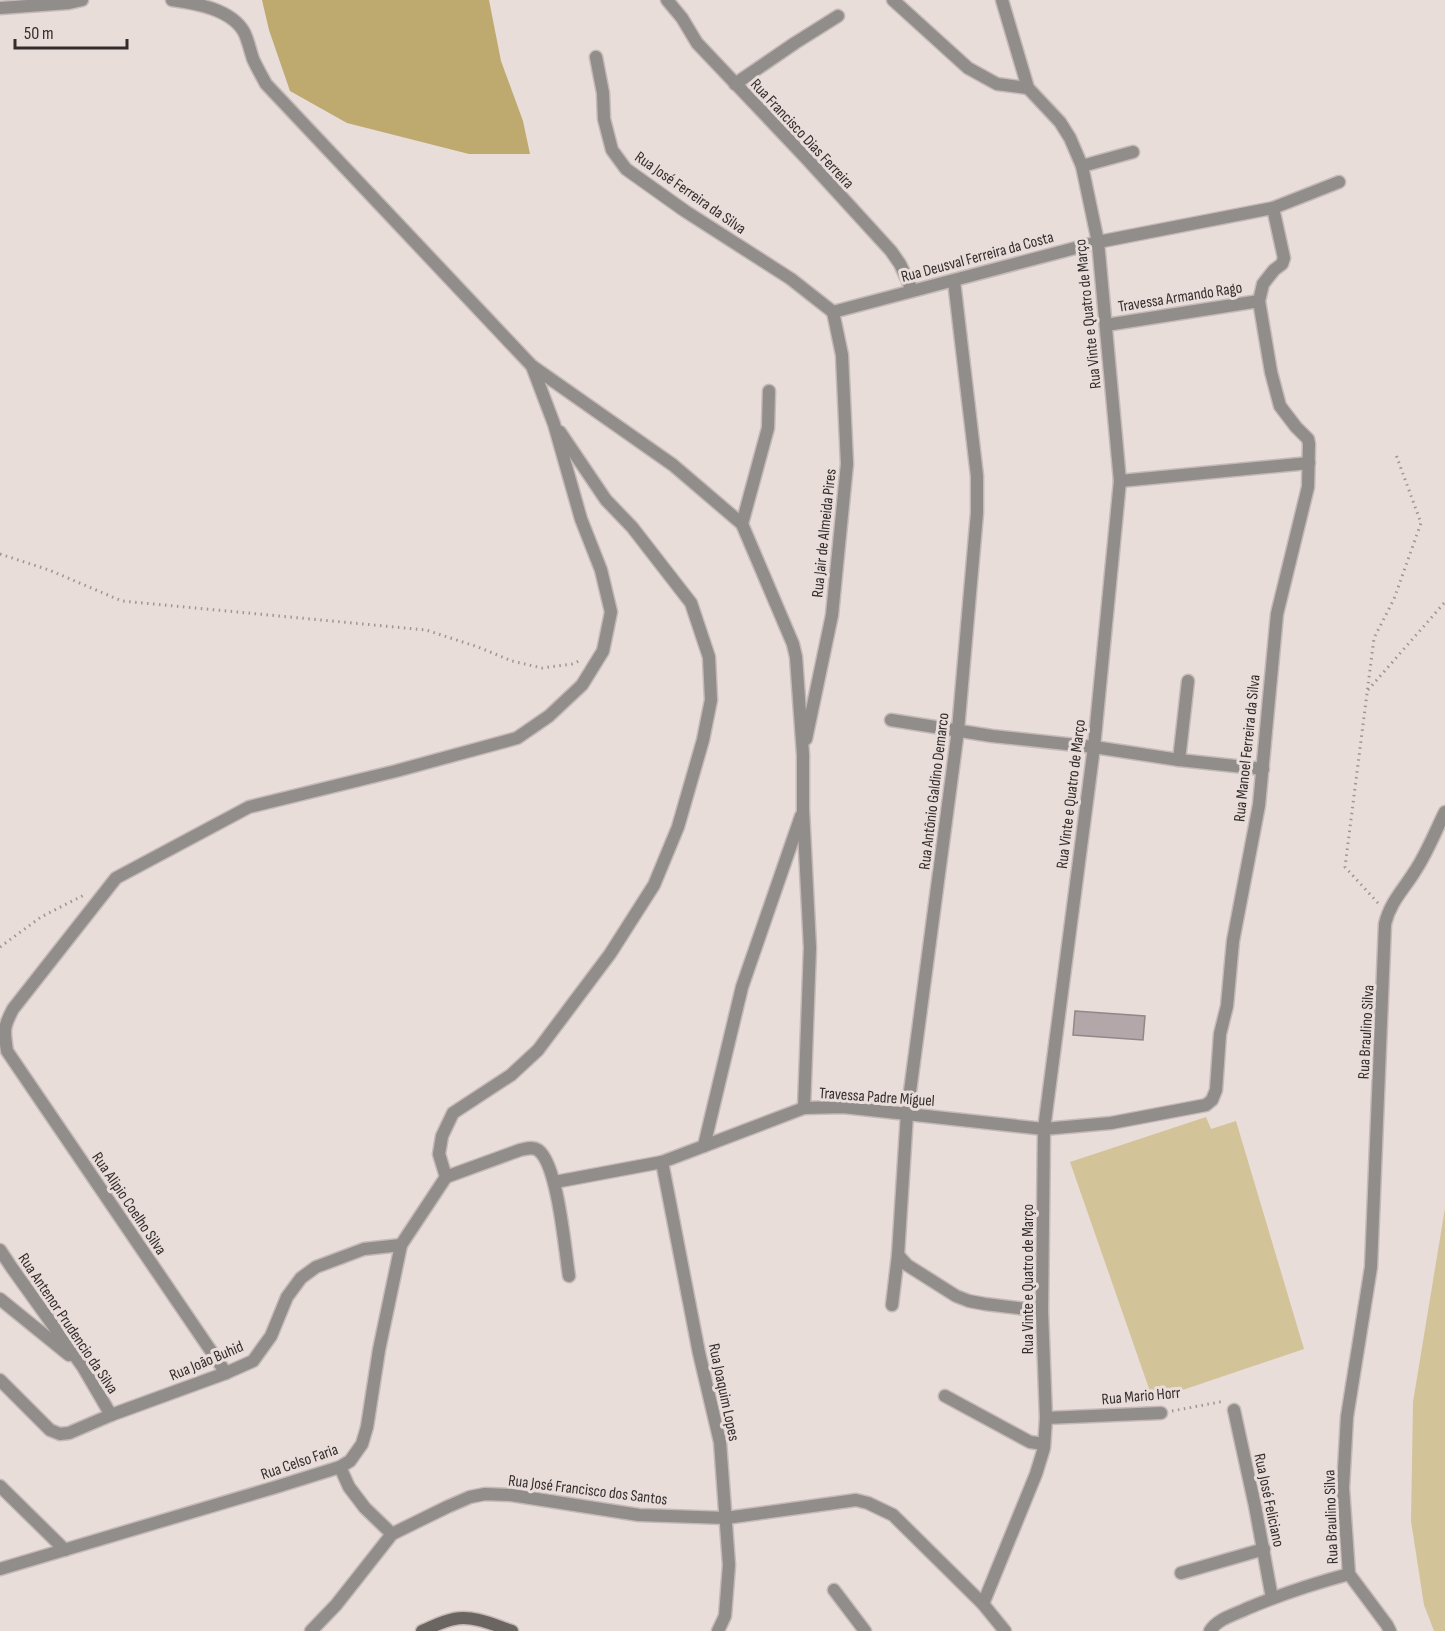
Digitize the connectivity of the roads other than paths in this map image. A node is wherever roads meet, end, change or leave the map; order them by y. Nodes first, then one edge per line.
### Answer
1 (82, 0) edge
2 (172, 0) edge
3 (667, 0) edge
4 (683, 0) edge
5 (893, 0) edge
6 (1002, 0) edge
7 (0, 8) edge
8 (838, 16) dead end
9 (682, 18) junction
10 (596, 57) dead end
11 (735, 84) junction
12 (1028, 88) junction
13 (1133, 152) dead end
14 (1082, 166) junction
15 (1339, 182) dead end
16 (1273, 208) junction
17 (1098, 242) junction
18 (954, 281) junction
19 (912, 290) junction
20 (1259, 301) junction
21 (833, 312) junction
22 (1106, 325) junction
23 (532, 366) junction
24 (769, 391) dead end
25 (554, 424) junction
26 (1309, 463) junction
27 (1120, 482) junction
28 (742, 524) junction
29 (1188, 681) dead end
30 (891, 720) dead end
31 (958, 730) junction
32 (1094, 747) junction
33 (803, 755) junction
34 (1179, 760) junction
35 (1263, 770) junction
36 (803, 810) junction
37 (1445, 812) edge
38 (1206, 1105) joint
39 (804, 1108) junction
40 (907, 1114) junction
41 (1044, 1129) junction
42 (704, 1146) junction
43 (662, 1162) junction
44 (446, 1177) junction
45 (555, 1182) junction
46 (401, 1245) junction
47 (0, 1250) edge
48 (898, 1255) junction
49 (6, 1266) edge
50 (569, 1276) dead end
51 (0, 1299) edge
52 (892, 1305) dead end
53 (1042, 1311) junction
54 (83, 1367) junction
55 (226, 1373) junction
56 (0, 1380) edge
57 (945, 1396) dead end
58 (1234, 1410) road end
59 (1161, 1413) road end
60 (111, 1415) junction
61 (1046, 1418) junction
62 (1044, 1446) junction
63 (340, 1467) junction
64 (0, 1486) edge
65 (726, 1518) junction
66 (392, 1534) junction
67 (1264, 1550) junction
68 (65, 1551) junction
69 (0, 1569) edge
70 (1181, 1573) dead end
71 (1349, 1574) junction
72 (834, 1590) dead end
73 (1272, 1598) junction
74 (983, 1604) junction
75 (311, 1631) edge
76 (422, 1631) edge
77 (512, 1631) edge
78 (718, 1631) edge
79 (865, 1631) edge
80 (1005, 1631) edge
81 (1210, 1631) edge
82 (1390, 1631) edge

1 - 7 street
2 - 23 street
3 - 9 street, Rua Francisco Dias Ferreira
4 - 9 street
5 - 12 street
6 - 12 street, Rua Vinte e Quatro de Março
8 - 11 street
9 - 11 street, Rua Francisco Dias Ferreira
10 - 21 street, Rua José Ferreira da Silva
11 - 19 street, Rua Francisco Dias Ferreira
12 - 14 street, Rua Vinte e Quatro de Março
13 - 14 street
14 - 17 street, Rua Vinte e Quatro de Março
15 - 16 street, Rua Deusval Ferreira da Costa
16 - 17 street, Rua Deusval Ferreira da Costa
16 - 20 street
17 - 18 street, Rua Deusval Ferreira da Costa
17 - 22 street, Rua Vinte e Quatro de Março
18 - 19 street, Rua Deusval Ferreira da Costa
18 - 31 street, Rua Antônio Galdino Demarco
19 - 21 street, Rua Deusval Ferreira da Costa
20 - 22 street, Travessa Armando Rago
20 - 26 street, Rua Manoel Ferreira da Silva
21 - 33 street, Rua Jair de Almeida Pires
22 - 27 street, Rua Vinte e Quatro de Março
23 - 25 street
23 - 28 street
24 - 28 street
25 - 44 street
25 - 55 street, Rua Alipio Coelho Silva
26 - 27 street
26 - 35 street, Rua Manoel Ferreira da Silva
27 - 32 street, Rua Vinte e Quatro de Março
28 - 33 street
29 - 34 street
30 - 31 street
31 - 32 street
31 - 40 street, Rua Antônio Galdino Demarco
32 - 34 street
32 - 41 street, Rua Vinte e Quatro de Março
33 - 36 street
34 - 35 street
35 - 38 street, Rua Manoel Ferreira da Silva
36 - 39 street
36 - 42 street
37 - 71 street, Rua Braulino Silva
38 - 41 street, Travessa Padre Miguel
39 - 40 street, Travessa Padre Miguel
39 - 42 street, Travessa Padre Miguel
40 - 41 street, Travessa Padre Miguel
40 - 48 street, Rua Antônio Galdino Demarco
41 - 53 street, Rua Vinte e Quatro de Março
42 - 43 street, Travessa Padre Miguel
43 - 45 street, Travessa Padre Miguel
43 - 65 street, Rua Joaquim Lopes
44 - 45 street
44 - 46 street, Rua Celso Faria
45 - 50 street
46 - 55 street, Rua João Buhid
46 - 63 street, Rua Celso Faria
47 - 49 street, Rua Antenor Prudencio da Silva
48 - 52 street, Rua Antônio Galdino Demarco
48 - 53 street
49 - 54 street, Rua Antenor Prudencio da Silva
51 - 54 street
53 - 61 street, Rua Vinte e Quatro de Março
54 - 60 street, Rua Antenor Prudencio da Silva
55 - 60 street, Rua João Buhid
56 - 60 street, Rua João Buhid
57 - 62 street
58 - 67 street, Rua José Feliciano
59 - 61 street, Rua Mario Horr
61 - 62 street, Rua Vinte e Quatro de Março
62 - 74 street, Rua Vinte e Quatro de Março
63 - 66 street
63 - 68 street, Rua Celso Faria
64 - 68 street
65 - 66 street, Rua José Francisco dos Santos
65 - 74 street, Rua José Francisco dos Santos
65 - 78 street, Rua Joaquim Lopes
66 - 75 street, Rua José Francisco dos Santos
67 - 70 street
67 - 73 street, Rua José Feliciano
68 - 69 street, Rua Celso Faria
71 - 73 street
71 - 82 street, Rua Braulino Silva
72 - 79 street
73 - 81 street
74 - 80 street, Rua José Francisco dos Santos
76 - 77 main road

